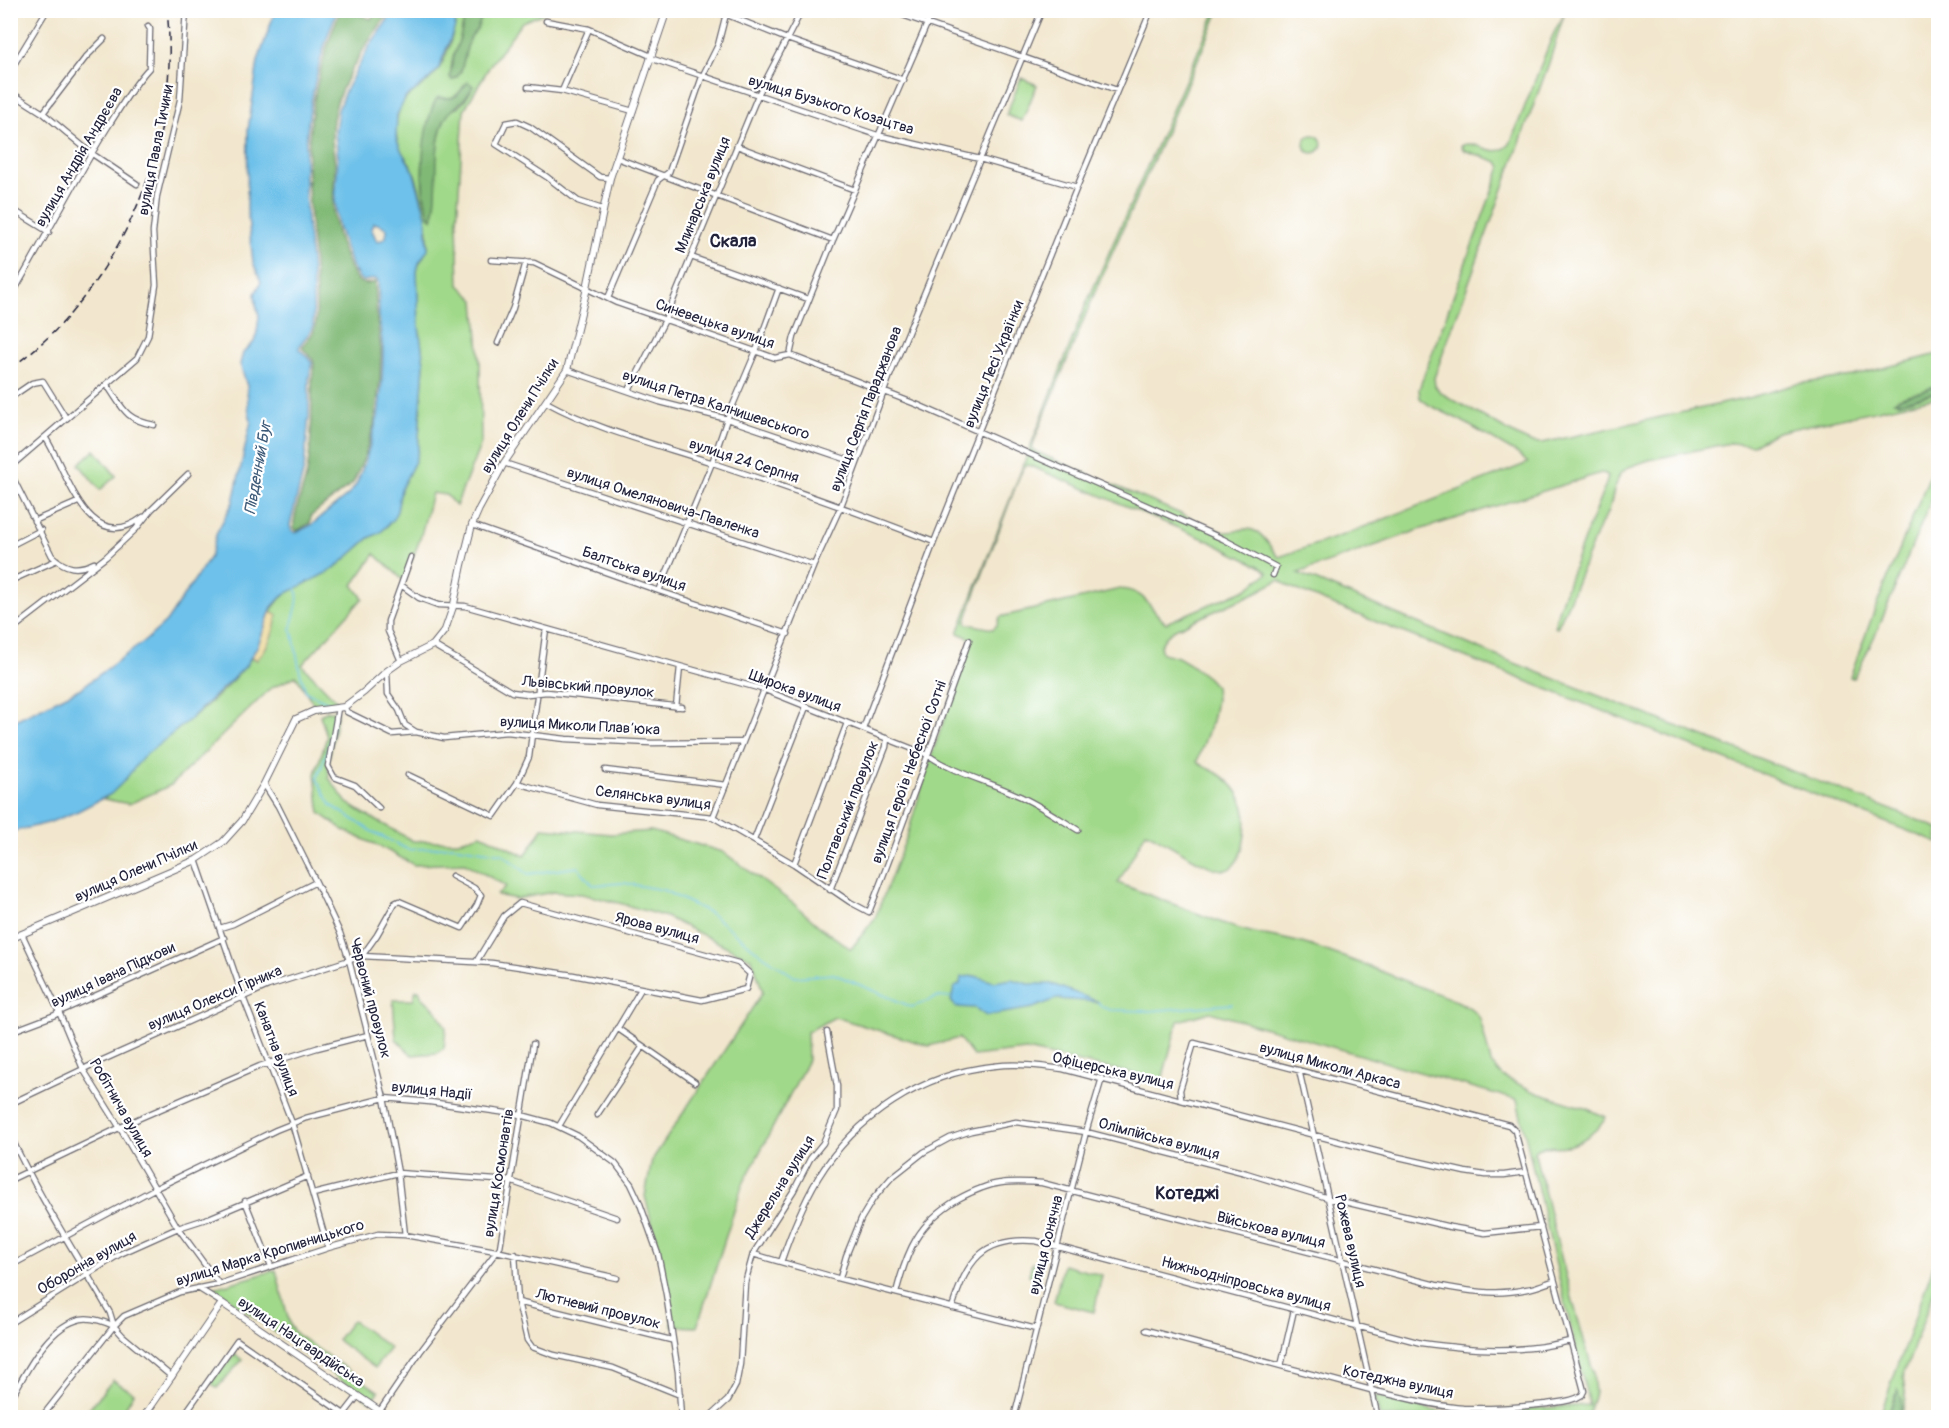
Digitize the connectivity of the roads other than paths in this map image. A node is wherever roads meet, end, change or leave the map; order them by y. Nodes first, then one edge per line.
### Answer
1 (47, 10) edge
2 (186, 10) edge
3 (667, 10) edge
4 (801, 10) edge
5 (888, 10) edge
6 (933, 10) edge
7 (1042, 10) edge
8 (1151, 10) edge
9 (726, 12) edge
10 (546, 21) dead end
11 (927, 24) junction
12 (148, 26) dead end
13 (589, 29) junction
14 (104, 39) dead end
15 (787, 39) junction
16 (650, 57) junction
17 (1022, 58) junction
18 (10, 71) edge
19 (702, 77) junction
20 (904, 80) junction
21 (528, 87) dead end
22 (1118, 90) junction
23 (562, 91) junction
24 (10, 92) edge
25 (758, 95) junction
26 (633, 111) junction
27 (42, 113) junction
28 (878, 135) junction
29 (737, 146) junction
30 (91, 153) junction
31 (617, 158) junction
32 (980, 159) junction
33 (663, 176) junction
34 (610, 178) junction
35 (137, 184) dead end
36 (1077, 187) junction
37 (855, 190) junction
38 (716, 196) junction
39 (10, 208) edge
40 (602, 209) junction
41 (49, 232) junction
42 (833, 240) junction
43 (691, 256) junction
44 (491, 260) dead end
45 (526, 262) junction
46 (587, 288) junction
47 (779, 288) junction
48 (10, 298) edge
49 (609, 298) junction
50 (808, 299) junction
51 (665, 320) junction
52 (498, 343) dead end
53 (756, 351) junction
54 (790, 355) junction
55 (567, 370) junction
56 (107, 385) junction
57 (629, 390) junction
58 (884, 393) junction
59 (10, 398) edge
60 (546, 402) junction
61 (66, 418) junction
62 (727, 419) junction
63 (154, 425) dead end
64 (979, 433) junction
65 (45, 437) junction
66 (504, 463) junction
67 (712, 463) junction
68 (857, 463) junction
69 (10, 467) edge
70 (10, 472) edge
71 (188, 474) dead end
72 (78, 502) junction
73 (841, 506) junction
74 (151, 510) junction
75 (34, 521) junction
76 (687, 523) junction
77 (472, 525) junction
78 (41, 530) junction
79 (934, 543) junction
80 (10, 546) edge
81 (106, 557) junction
82 (411, 557) dead end
83 (57, 560) junction
84 (814, 565) junction
85 (1273, 575) dead end
86 (10, 582) edge
87 (400, 585) junction
88 (659, 591) junction
89 (10, 597) edge
90 (454, 604) junction
91 (10, 608) edge
92 (546, 629) junction
93 (10, 631) edge
94 (788, 634) junction
95 (969, 640) dead end
96 (434, 645) junction
97 (401, 661) junction
98 (680, 667) junction
99 (387, 671) junction
100 (765, 690) junction
101 (537, 692) junction
102 (341, 707) junction
103 (806, 707) junction
104 (847, 723) junction
105 (863, 729) junction
106 (416, 732) junction
107 (531, 735) junction
108 (887, 738) junction
109 (743, 742) junction
110 (928, 754) junction
111 (605, 770) dead end
112 (408, 775) dead end
113 (517, 783) junction
114 (264, 784) junction
115 (726, 785) junction
116 (379, 808) dead end
117 (713, 817) junction
118 (1078, 830) dead end
119 (754, 840) junction
120 (196, 860) junction
121 (794, 864) junction
122 (452, 876) dead end
123 (316, 882) junction
124 (830, 890) junction
125 (869, 912) joint
126 (220, 928) junction
127 (22, 934) junction
128 (224, 938) junction
129 (10, 939) edge
130 (362, 956) junction
131 (349, 960) junction
132 (476, 962) junction
133 (641, 989) junction
134 (727, 993) joint
135 (243, 997) junction
136 (59, 1012) junction
137 (617, 1028) junction
138 (10, 1032) edge
139 (827, 1032) dead end
140 (368, 1035) junction
141 (533, 1044) dead end
142 (643, 1046) junction
143 (270, 1063) junction
144 (82, 1069) junction
145 (1299, 1070) junction
146 (1102, 1078) junction
147 (695, 1082) dead end
148 (384, 1098) junction
149 (1181, 1099) junction
150 (10, 1104) edge
151 (521, 1115) junction
152 (597, 1115) dead end
153 (292, 1123) junction
154 (559, 1126) junction
155 (120, 1128) junction
156 (1086, 1132) junction
157 (1313, 1134) junction
158 (10, 1135) edge
159 (27, 1171) junction
160 (1526, 1172) junction
161 (398, 1173) junction
162 (308, 1176) junction
163 (10, 1180) edge
164 (510, 1181) junction
165 (154, 1189) junction
166 (1072, 1191) junction
167 (313, 1194) junction
168 (1328, 1198) junction
169 (245, 1201) junction
170 (617, 1218) dead end
171 (1541, 1227) junction
172 (178, 1228) junction
173 (405, 1235) junction
174 (63, 1237) junction
175 (1058, 1247) junction
176 (328, 1248) junction
177 (496, 1251) junction
178 (515, 1254) junction
179 (753, 1254) junction
180 (1342, 1260) junction
181 (782, 1262) junction
182 (10, 1266) edge
183 (271, 1266) junction
184 (87, 1274) junction
185 (617, 1278) dead end
186 (840, 1278) junction
187 (1554, 1281) junction
188 (219, 1284) junction
189 (198, 1288) junction
190 (896, 1293) junction
191 (518, 1302) junction
192 (222, 1303) junction
193 (952, 1308) junction
194 (1294, 1310) junction
195 (10, 1323) edge
196 (114, 1326) junction
197 (1358, 1326) junction
198 (1036, 1329) junction
199 (1146, 1330) dead end
200 (672, 1340) junction
201 (1570, 1341) junction
202 (1281, 1366) junction
203 (172, 1377) junction
204 (1371, 1390) junction
205 (681, 1395) junction
206 (358, 1396) junction
207 (10, 1400) edge
208 (380, 1411) junction
209 (41, 1418) edge
210 (143, 1418) edge
211 (183, 1418) edge
212 (375, 1418) edge
213 (390, 1418) edge
214 (681, 1418) edge
215 (708, 1418) edge
216 (1014, 1418) edge
217 (1378, 1418) edge

1 - 18 street
2 - 56 street, вулиця Павла Тичини
3 - 16 street, вулиця Олени Пчілки
4 - 15 street, Млинарська вулиця
5 - 11 street
6 - 11 street
7 - 17 street, вулиця Сергія Параджанова
8 - 22 street, вулиця Лесі Українки
9 - 15 street
9 - 19 street
10 - 13 street
11 - 17 street
11 - 20 street
12 - 30 street, вулиця Андрія Андрєєва
13 - 16 street
13 - 23 street
14 - 27 street
15 - 20 street
15 - 25 street, Млинарська вулиця
16 - 19 street, вулиця Бузького Козацтва
16 - 26 street, вулиця Олени Пчілки
17 - 22 street
17 - 32 street, вулиця Сергія Параджанова
19 - 25 street, вулиця Бузького Козацтва
19 - 33 street
20 - 28 street
21 - 23 street
22 - 36 street, вулиця Лесі Українки
23 - 26 street
24 - 27 street
25 - 28 street, вулиця Бузького Козацтва
25 - 29 street, Млинарська вулиця
26 - 31 street, вулиця Олени Пчілки
27 - 30 street
28 - 32 street, вулиця Бузького Козацтва
28 - 37 street
29 - 37 street
29 - 38 street, Млинарська вулиця
30 - 35 street
30 - 41 street, вулиця Андрія Андрєєва
31 - 33 street
31 - 34 street, вулиця Олени Пчілки
32 - 36 street, вулиця Бузького Козацтва
32 - 58 street, вулиця Сергія Параджанова
33 - 38 street
33 - 49 street
34 - 40 street, вулиця Олени Пчілки
34 - 40 street
36 - 64 street, вулиця Лесі Українки
37 - 42 street
38 - 42 street
38 - 43 street, Млинарська вулиця
39 - 41 street
40 - 46 street, вулиця Олени Пчілки
41 - 48 street, вулиця Андрія Андрєєва
42 - 50 street
43 - 47 street
43 - 51 street, Млинарська вулиця
44 - 45 street, Синевецька вулиця
45 - 46 street, Синевецька вулиця
45 - 52 street
46 - 49 street, Синевецька вулиця
46 - 55 street, вулиця Олени Пчілки
47 - 50 street
47 - 53 street
49 - 51 street, Синевецька вулиця
50 - 54 street
51 - 53 street, Синевецька вулиця
51 - 57 street, Млинарська вулиця
53 - 54 street, Синевецька вулиця
53 - 62 street
54 - 58 street, Синевецька вулиця
55 - 57 street, вулиця Петра Калнишевського
55 - 60 street, вулиця Олени Пчілки
56 - 61 street, вулиця Павла Тичини
56 - 63 street
57 - 62 street, вулиця Петра Калнишевського
58 - 64 street, Синевецька вулиця
58 - 68 street, вулиця Сергія Параджанова
59 - 61 street
60 - 66 street, вулиця Олени Пчілки
60 - 67 street, вулиця 24 Серпня
61 - 65 street, вулиця Павла Тичини
62 - 67 street
62 - 68 street, вулиця Петра Калнишевського
64 - 79 street, вулиця Лесі Українки
64 - 85 street, Синевецька вулиця
65 - 69 street, вулиця Павла Тичини
65 - 72 street
66 - 76 street, вулиця Омеляновича-Павленка
66 - 77 street, вулиця Олени Пчілки
67 - 73 street, вулиця 24 Серпня
67 - 76 street
68 - 73 street, вулиця Сергія Параджанова
70 - 75 street
71 - 74 street
72 - 74 street
72 - 75 street
73 - 79 street, вулиця 24 Серпня
73 - 84 street, вулиця Сергія Параджанова
74 - 81 street
75 - 78 street
76 - 84 street, вулиця Омеляновича-Павленка
76 - 88 street
77 - 88 street, Балтська вулиця
77 - 90 street, вулиця Олени Пчілки
78 - 80 street
78 - 83 street
79 - 105 street, вулиця Лесі Українки
81 - 83 street
81 - 93 street
82 - 87 street
83 - 86 street
84 - 94 street, вулиця Сергія Параджанова
87 - 90 street, Широка вулиця
87 - 97 street
88 - 94 street, Балтська вулиця
89 - 91 street
90 - 92 street, Широка вулиця
90 - 96 street, вулиця Олени Пчілки
92 - 98 street, Широка вулиця
92 - 101 street
94 - 100 street, вулиця Сергія Параджанова
95 - 110 street, вулиця Героїв Небесної Сотні
96 - 97 street, вулиця Олени Пчілки
96 - 101 street, Львівський провулок
97 - 99 street, вулиця Олени Пчілки
98 - 100 street, Широка вулиця
98 - 101 street, Львівський провулок
99 - 102 street, вулиця Олени Пчілки
99 - 106 street
100 - 103 street, Широка вулиця
100 - 109 street, вулиця Сергія Параджанова
101 - 107 street
102 - 106 street, вулиця Миколи Плавʼюка
102 - 114 street, вулиця Олени Пчілки
102 - 116 street
103 - 104 street, Широка вулиця
103 - 119 street
104 - 105 street, Широка вулиця
104 - 121 street
105 - 108 street, Широка вулиця
106 - 107 street, вулиця Миколи Плавʼюка
107 - 109 street, вулиця Миколи Плавʼюка
107 - 113 street
108 - 110 street, Широка вулиця
108 - 124 street, Полтавський провулок
109 - 115 street, вулиця Сергія Параджанова
110 - 118 street, Широка вулиця
110 - 125 street, вулиця Героїв Небесної Сотні
111 - 115 street
112 - 113 street
113 - 117 street, Селянська вулиця
114 - 120 street, вулиця Олени Пчілки
114 - 123 street, Червоний провулок
115 - 117 street, вулиця Сергія Параджанова
117 - 119 street, Селянська вулиця
119 - 121 street, Селянська вулиця
120 - 126 street, Канатна вулиця
120 - 127 street, вулиця Олени Пчілки
121 - 124 street, Селянська вулиця
122 - 130 street
123 - 126 street
123 - 131 street, Червоний провулок
124 - 125 street, Селянська вулиця
126 - 128 street, Канатна вулиця
127 - 129 street, вулиця Олени Пчілки
127 - 136 street, Робітнича вулиця
128 - 135 street, Канатна вулиця
128 - 136 street, вулиця Івана Підкови
130 - 131 street, вулиця Олекси Гірника
130 - 132 street, вулиця Олекси Гірника
131 - 135 street, вулиця Олекси Гірника
131 - 140 street, Червоний провулок
132 - 133 street, вулиця Олекси Гірника
132 - 134 street, Ярова вулиця
133 - 134 street, вулиця Олекси Гірника
133 - 137 street
135 - 143 street, Канатна вулиця
135 - 144 street, вулиця Олекси Гірника
136 - 138 street, вулиця Івана Підкови
136 - 144 street, Робітнича вулиця
137 - 142 street
137 - 154 street
139 - 179 street, Джерельна вулиця
140 - 143 street
140 - 148 street, Червоний провулок
141 - 151 street, вулиця Космонавтів
142 - 147 street
142 - 152 street
143 - 153 street, Канатна вулиця
143 - 155 street
144 - 150 street, вулиця Олекси Гірника
144 - 155 street, Робітнича вулиця
145 - 149 street, вулиця Миколи Аркаса
145 - 157 street, Рожева вулиця
145 - 160 street, вулиця Миколи Аркаса
146 - 149 street, Офіцерська вулиця
146 - 156 street, вулиця Сонячна
146 - 181 street, Офіцерська вулиця
148 - 151 street, вулиця Надії
148 - 153 street, вулиця Надії
148 - 161 street, Червоний провулок
149 - 157 street, Офіцерська вулиця
151 - 154 street, вулиця Надії
151 - 164 street, вулиця Космонавтів
153 - 162 street, Канатна вулиця
153 - 165 street, вулиця Надії
154 - 200 street, вулиця Надії
155 - 159 street
155 - 165 street, Робітнича вулиця
156 - 166 street, вулиця Сонячна
156 - 168 street, Олімпійська вулиця
156 - 186 street, Олімпійська вулиця
157 - 160 street, Офіцерська вулиця
157 - 168 street, Рожева вулиця
158 - 159 street
159 - 163 street
159 - 174 street
160 - 171 street
161 - 164 street
161 - 167 street
161 - 173 street, Червоний провулок
162 - 167 street, Канатна вулиця
162 - 169 street, Оборонна вулиця
164 - 170 street
164 - 177 street, вулиця Космонавтів
165 - 172 street, Робітнича вулиця
165 - 174 street, вулиця Надії
166 - 175 street, вулиця Сонячна
166 - 180 street, Військова вулиця
166 - 190 street, Військова вулиця
167 - 176 street, Канатна вулиця
168 - 171 street, Олімпійська вулиця
168 - 180 street, Рожева вулиця
169 - 172 street, Оборонна вулиця
169 - 183 street
171 - 187 street
172 - 184 street, Оборонна вулиця
172 - 188 street, Робітнича вулиця
173 - 176 street, вулиця Марка Кропивницького
173 - 177 street, вулиця Марка Кропивницького
174 - 182 street, вулиця Надії
174 - 184 street
175 - 193 street, Нижньодніпровська вулиця
175 - 194 street, Нижньодніпровська вулиця
175 - 198 street, вулиця Сонячна
176 - 183 street, вулиця Марка Кропивницького
177 - 178 street, вулиця Марка Кропивницького
177 - 208 street, вулиця Космонавтів
178 - 185 street, вулиця Марка Кропивницького
178 - 191 street
179 - 181 street
179 - 215 street, Джерельна вулиця
180 - 187 street, Військова вулиця
180 - 197 street, Рожева вулиця
181 - 186 street
183 - 188 street, вулиця Марка Кропивницького
184 - 195 street, Оборонна вулиця
184 - 196 street
186 - 190 street
187 - 201 street
188 - 189 street, вулиця Марка Кропивницького
189 - 192 street, вулиця Нацгвардійська
189 - 196 street, вулиця Марка Кропивницького
190 - 193 street
191 - 200 street, Лютневий провулок
191 - 205 street
192 - 203 street
192 - 206 street, вулиця Нацгвардійська
193 - 198 street
194 - 197 street, Нижньодніпровська вулиця
194 - 202 street
196 - 203 street
196 - 207 street
196 - 209 street, вулиця Марка Кропивницького
197 - 201 street, Нижньодніпровська вулиця
197 - 204 street, Рожева вулиця
198 - 216 street, вулиця Сонячна
199 - 202 street, Котеджна вулиця
200 - 205 street, вулиця Надії
201 - 204 street, Котеджна вулиця
202 - 204 street, Котеджна вулиця
203 - 210 street
204 - 217 street, Рожева вулиця
205 - 214 street, вулиця Надії
206 - 208 street, вулиця Нацгвардійська
206 - 211 street
208 - 212 street, вулиця Космонавтів
208 - 213 street, вулиця Нацгвардійська

